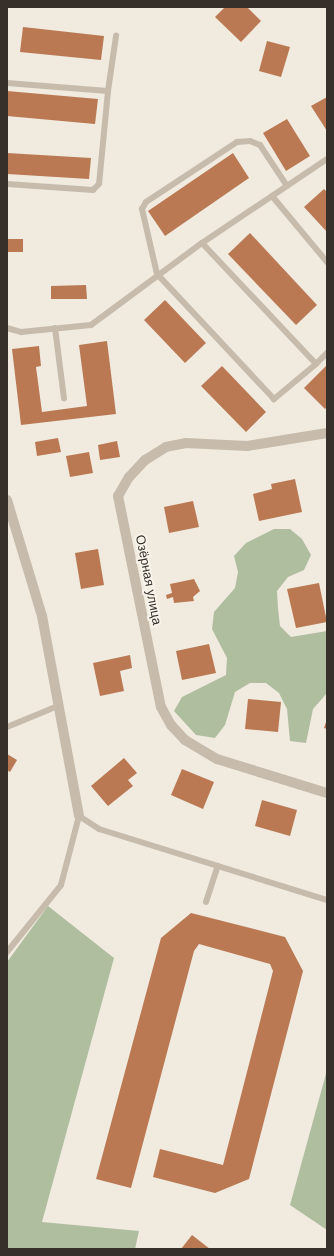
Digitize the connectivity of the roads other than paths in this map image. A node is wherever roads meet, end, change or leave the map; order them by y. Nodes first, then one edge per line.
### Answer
1 (116, 36) dead end
2 (7, 83) edge
3 (108, 91) junction
4 (326, 162) edge
5 (7, 184) edge
6 (287, 186) junction
7 (272, 196) junction
8 (202, 243) junction
9 (327, 262) edge
10 (158, 274) junction
11 (7, 328) edge
12 (55, 328) junction
13 (327, 353) edge
14 (316, 364) junction
15 (64, 398) dead end
16 (327, 433) edge
17 (7, 500) edge
18 (58, 706) junction
19 (7, 727) edge
20 (327, 793) edge
21 (80, 816) junction
22 (218, 866) junction
23 (327, 900) edge
24 (206, 902) dead end
25 (7, 952) edge

1 - 3 lane
2 - 3 lane
3 - 5 lane
4 - 6 lane
6 - 7 lane
6 - 10 lane
7 - 8 lane
7 - 9 lane
8 - 10 lane
8 - 14 lane
10 - 12 lane
10 - 14 lane
11 - 12 lane
12 - 15 lane
13 - 14 lane
16 - 20 street, Озёрная улица
17 - 18 street
18 - 19 lane
18 - 21 street
21 - 22 lane
21 - 25 lane
22 - 23 lane
22 - 24 lane

